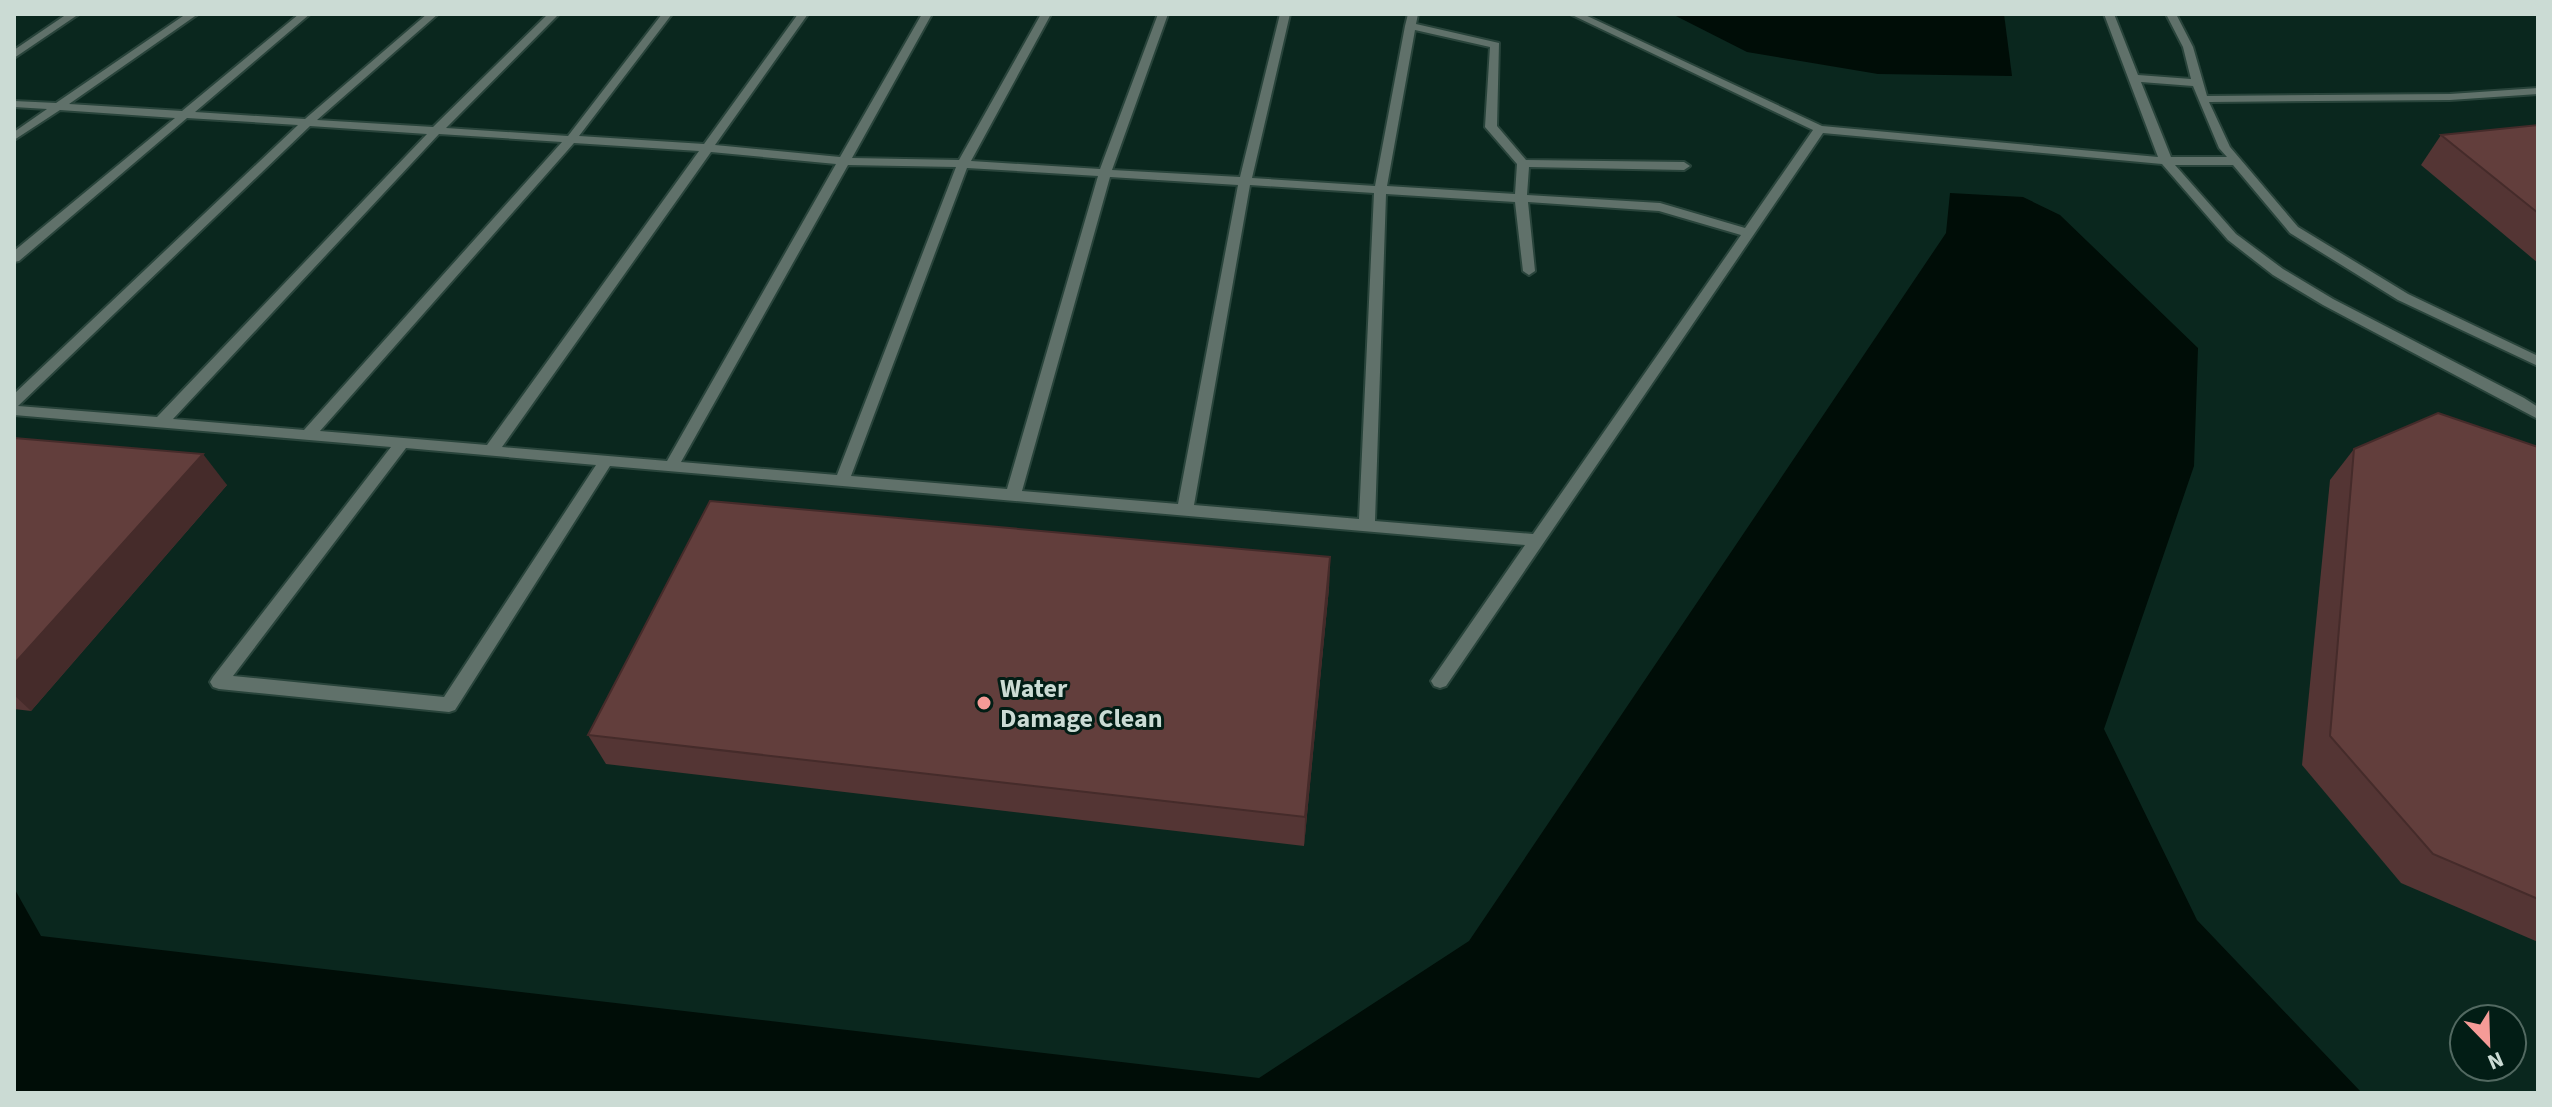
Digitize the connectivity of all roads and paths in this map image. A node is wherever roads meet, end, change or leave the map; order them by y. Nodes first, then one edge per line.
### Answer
1 (74, 14) edge
2 (193, 14) edge
3 (305, 14) edge
4 (433, 14) edge
5 (554, 14) edge
6 (667, 14) edge
7 (803, 14) edge
8 (927, 14) edge
9 (1046, 14) edge
10 (1163, 14) edge
11 (1285, 14) edge
12 (1575, 14) edge
13 (2109, 14) edge
14 (2171, 14) edge
15 (1411, 20) edge
16 (14, 55) edge
17 (2134, 78) junction
18 (2197, 83) junction
19 (2538, 91) edge
20 (2202, 99) junction
21 (14, 104) edge
22 (54, 107) junction
23 (185, 115) junction
24 (307, 123) junction
25 (1820, 129) junction
26 (436, 131) junction
27 (14, 137) edge
28 (571, 139) junction
29 (706, 148) junction
30 (844, 161) junction
31 (2166, 161) junction
32 (2236, 161) junction
33 (1523, 163) junction
34 (963, 164) junction
35 (1684, 166) dead end
36 (1105, 172) junction
37 (1245, 181) junction
38 (1380, 189) junction
39 (1521, 198) junction
40 (1748, 233) junction
41 (14, 258) edge
42 (1529, 271) dead end
43 (2538, 362) edge
44 (14, 402) edge
45 (14, 410) edge
46 (2538, 414) edge
47 (161, 422) junction
48 (308, 435) junction
49 (402, 443) junction
50 (491, 451) junction
51 (606, 461) junction
52 (671, 466) junction
53 (842, 481) junction
54 (1013, 496) junction
55 (1185, 510) junction
56 (1367, 526) junction
57 (1536, 540) junction
58 (1440, 681) dead end

1 - 16 lane
2 - 22 lane
3 - 23 lane
4 - 24 lane
5 - 26 lane
6 - 28 lane
7 - 29 lane
8 - 30 lane
9 - 34 lane
10 - 36 lane
11 - 37 lane
12 - 25 lane
13 - 17 lane
14 - 18 lane
15 - 33 lane
15 - 38 lane
17 - 18 lane
17 - 31 lane
18 - 20 lane
19 - 20 lane
20 - 32 lane
21 - 22 lane
22 - 23 lane
22 - 27 lane
23 - 24 lane
23 - 41 lane
24 - 26 lane
24 - 44 lane
25 - 31 lane
25 - 40 lane
26 - 28 lane
26 - 47 lane
28 - 29 lane
28 - 48 lane
29 - 30 lane
29 - 50 lane
30 - 34 lane
30 - 52 lane
31 - 32 lane
31 - 46 lane
32 - 43 lane
33 - 35 lane
33 - 39 lane
34 - 36 lane
34 - 53 lane
36 - 37 lane
36 - 54 lane
37 - 38 lane
37 - 55 lane
38 - 39 lane
38 - 56 lane
39 - 40 lane
39 - 42 lane
40 - 57 lane
45 - 47 lane
47 - 48 lane
48 - 49 lane
49 - 50 lane
49 - 51 lane
50 - 51 lane
51 - 52 lane
52 - 53 lane
53 - 54 lane
54 - 55 lane
55 - 56 lane
56 - 57 lane
57 - 58 lane

